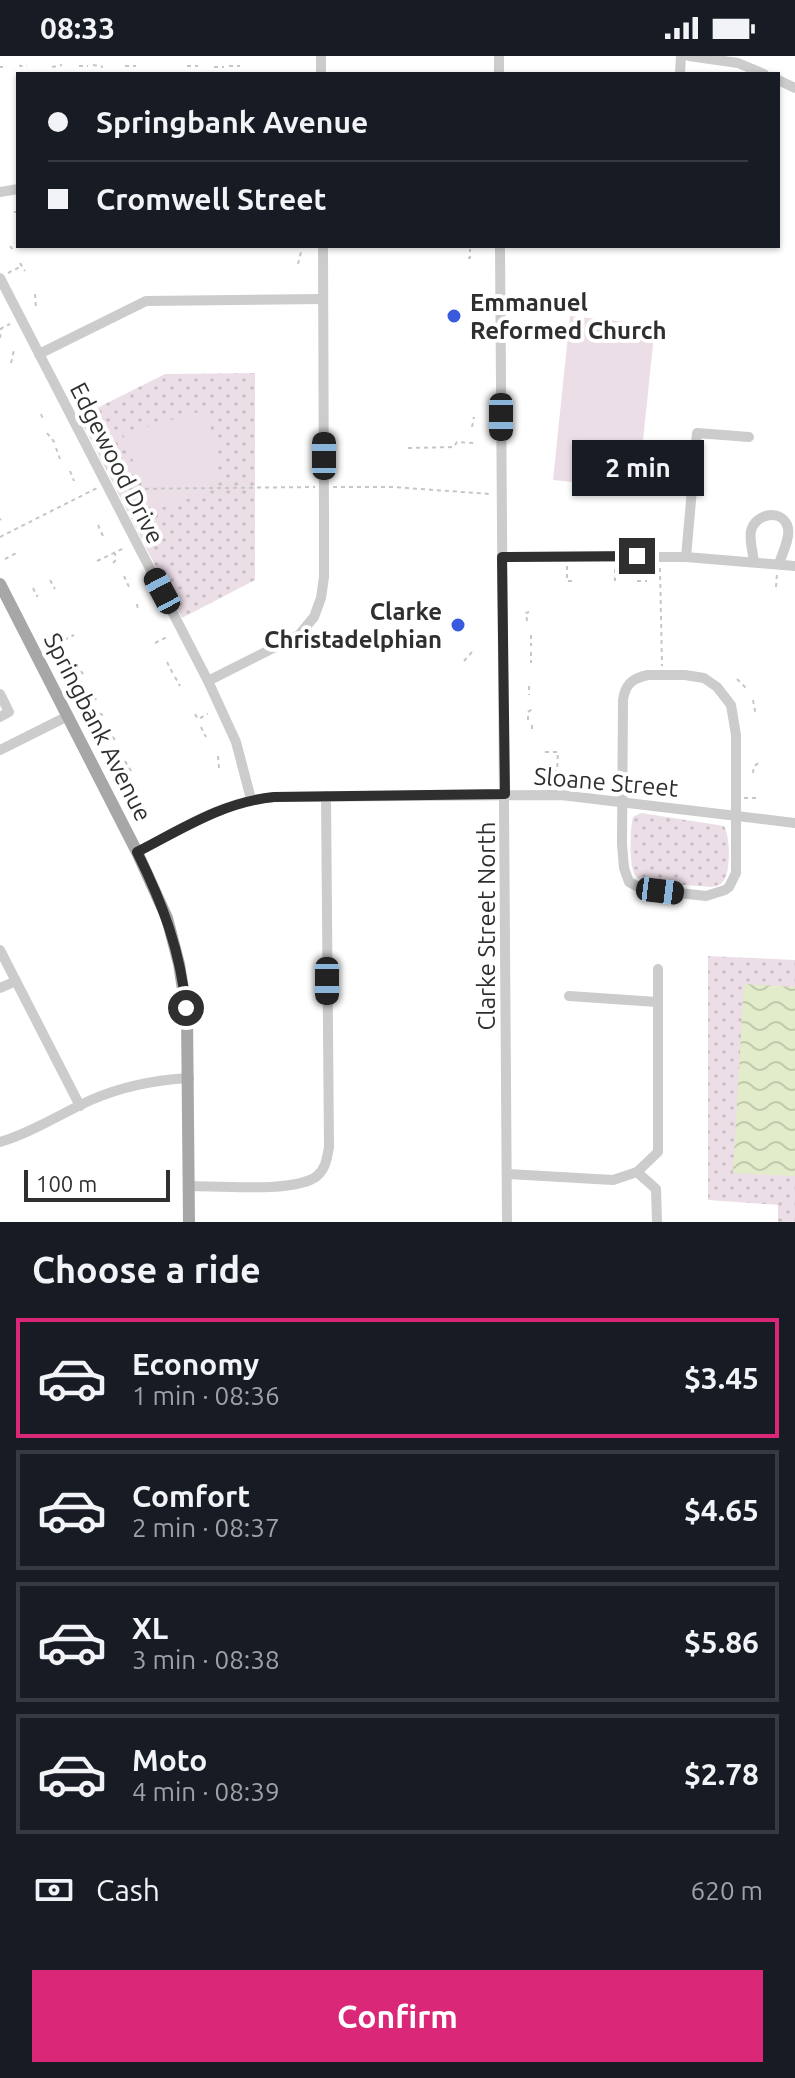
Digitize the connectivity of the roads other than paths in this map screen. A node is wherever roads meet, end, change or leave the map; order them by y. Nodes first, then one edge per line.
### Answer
1 (689, 56) edge
2 (759, 72) edge
3 (323, 248) edge
4 (500, 248) edge
5 (0, 278) edge
6 (323, 299) junction
7 (39, 354) junction
8 (749, 437) dead end
9 (502, 557) junction
10 (686, 557) junction
11 (754, 562) junction
12 (795, 566) edge
13 (778, 568) junction
14 (0, 584) edge
15 (4, 600) edge
16 (208, 681) junction
17 (0, 694) edge
18 (68, 716) junction
19 (0, 717) edge
20 (0, 750) edge
21 (505, 794) junction
22 (326, 796) junction
23 (251, 799) junction
24 (623, 802) junction
25 (736, 816) junction
26 (795, 823) edge
27 (137, 852) junction
28 (0, 950) edge
29 (658, 969) dead end
30 (16, 981) junction
31 (0, 988) edge
32 (569, 996) dead end
33 (657, 1002) junction
34 (189, 1078) junction
35 (80, 1106) junction
36 (0, 1142) edge
37 (637, 1172) junction
38 (508, 1174) junction
39 (189, 1186) junction
40 (189, 1222) edge
41 (507, 1222) edge
42 (657, 1222) edge

1 - 2 street
3 - 6 street
4 - 9 street, Clarke Street North
5 - 7 street, Edgewood Drive
6 - 7 street
6 - 16 street
7 - 16 street, Edgewood Drive
8 - 10 street
9 - 10 street
9 - 21 street, Clarke Street North
10 - 11 street
11 - 13 street
11 - 13 street
12 - 13 street
14 - 15 main road, Springbank Avenue
15 - 18 main road, Springbank Avenue
16 - 23 street, Edgewood Drive
17 - 19 street
18 - 20 street
18 - 27 main road, Springbank Avenue
21 - 22 street, Sloane Street
21 - 24 street, Sloane Street
21 - 38 street, Clarke Street North
22 - 23 street, Sloane Street
22 - 39 street
23 - 27 street, Sloane Street
24 - 25 street, Sloane Street
24 - 25 street
24 - 25 street
25 - 26 street, Sloane Street
27 - 34 main road, Springbank Avenue
28 - 30 street
29 - 33 street
30 - 31 street
30 - 35 street
32 - 33 street
33 - 37 street
34 - 35 street
34 - 39 main road, Springbank Avenue
35 - 36 street
37 - 38 street
37 - 42 street
38 - 41 street, Clarke Street North
39 - 40 main road, Springbank Avenue

